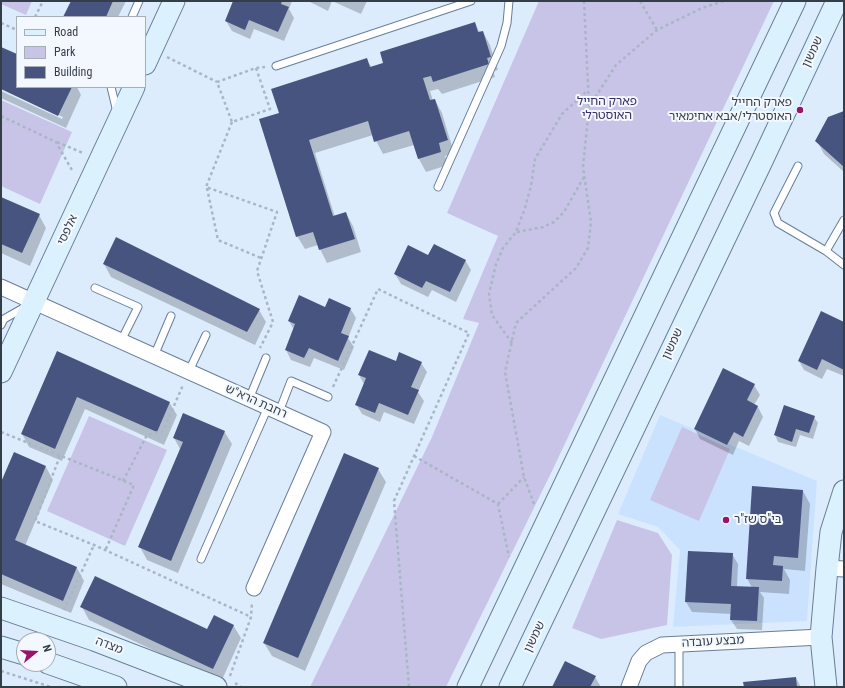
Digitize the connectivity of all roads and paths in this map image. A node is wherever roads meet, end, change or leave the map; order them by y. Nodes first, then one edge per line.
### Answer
1 (43, 1) edge
2 (139, 1) edge
3 (174, 1) edge
4 (471, 1) edge
5 (509, 1) edge
6 (584, 1) edge
7 (640, 1) edge
8 (724, 1) edge
9 (837, 1) edge
10 (792, 4) edge
11 (836, 14) edge
12 (36, 16) edge
13 (132, 16) edge
14 (1, 23) edge
15 (16, 30) edge
16 (656, 30) junction
17 (148, 57) edge
18 (276, 66) dead end
19 (217, 82) junction
20 (111, 88) edge
21 (134, 88) edge
22 (588, 90) junction
23 (589, 107) junction
24 (1, 116) edge
25 (119, 120) junction
26 (232, 122) junction
27 (56, 142) junction
28 (100, 160) junction
29 (798, 166) dead end
30 (584, 177) junction
31 (206, 187) junction
32 (438, 187) dead end
33 (84, 194) junction
34 (844, 220) edge
35 (516, 232) junction
36 (826, 251) junction
37 (261, 258) junction
38 (844, 265) edge
39 (1, 287) edge
40 (95, 288) dead end
41 (34, 302) junction
42 (171, 316) dead end
43 (1, 325) edge
44 (206, 335) dead end
45 (121, 341) junction
46 (512, 343) junction
47 (259, 351) dead end
48 (154, 356) junction
49 (266, 358) dead end
50 (1, 372) edge
51 (189, 372) junction
52 (328, 397) joint
53 (249, 399) junction
54 (274, 410) junction
55 (1, 432) edge
56 (60, 456) junction
57 (414, 456) junction
58 (524, 476) junction
59 (123, 481) junction
60 (844, 491) edge
61 (498, 504) junction
62 (544, 530) junction
63 (94, 545) junction
64 (106, 550) junction
65 (510, 558) dead end
66 (201, 559) dead end
67 (835, 569) edge
68 (254, 588) joint
69 (1, 608) edge
70 (250, 617) junction
71 (56, 627) junction
72 (821, 637) junction
73 (679, 644) junction
74 (1, 647) edge
75 (16, 652) edge
76 (56, 666) edge
77 (1, 671) edge
78 (222, 683) edge
79 (51, 687) edge
80 (116, 687) edge
81 (409, 687) edge
82 (468, 687) edge
83 (510, 687) edge
84 (629, 687) edge
85 (679, 687) edge
86 (826, 687) edge

1 - 12 path
2 - 13 lane
3 - 17 main road
4 - 18 lane
5 - 32 lane
6 - 22 path
7 - 16 path
8 - 16 path
9 - 11 main road, שמשון
10 - 62 main road
11 - 83 main road, שמשון
14 - 15 path
16 - 23 path
17 - 19 path
19 - 26 path
19 - 26 path
20 - 25 lane
21 - 25 main road, אלפסי
22 - 23 path
22 - 35 path
23 - 30 path
24 - 27 path
25 - 28 main road, אלפסי
26 - 31 path
27 - 28 path
27 - 33 path
28 - 33 main road, אלפסי
29 - 36 lane
30 - 35 path
30 - 46 path
31 - 37 path
31 - 37 path
33 - 41 main road, אלפסי
34 - 36 lane
35 - 46 path
36 - 38 lane
37 - 47 path
39 - 41 street, רחבת הרא"ש
40 - 45 lane
41 - 43 lane
41 - 45 street, רחבת הרא"ש
41 - 50 main road, אלפסי
42 - 48 lane
44 - 51 lane
45 - 48 street, רחבת הרא"ש
46 - 58 path
48 - 51 street, רחבת הרא"ש
49 - 53 lane
51 - 53 street, רחבת הרא"ש
51 - 59 path
52 - 54 lane
52 - 57 path
53 - 54 street, רחבת הרא"ש
54 - 66 lane
54 - 68 street, רחבת הרא"ש
55 - 56 path
56 - 59 path
56 - 63 path
57 - 61 path
57 - 81 path
58 - 61 path
58 - 62 path
59 - 64 path
60 - 67 main road
61 - 65 path
62 - 82 main road
63 - 64 path
63 - 71 path
64 - 70 path
67 - 72 main road
68 - 70 path
69 - 71 main road, מצדה
70 - 78 path
71 - 78 main road, מצדה
72 - 73 street, מבצע עובדה
72 - 86 main road
73 - 84 street, מבצע עובדה
73 - 85 lane
74 - 75 main road
76 - 80 main road
77 - 79 path

